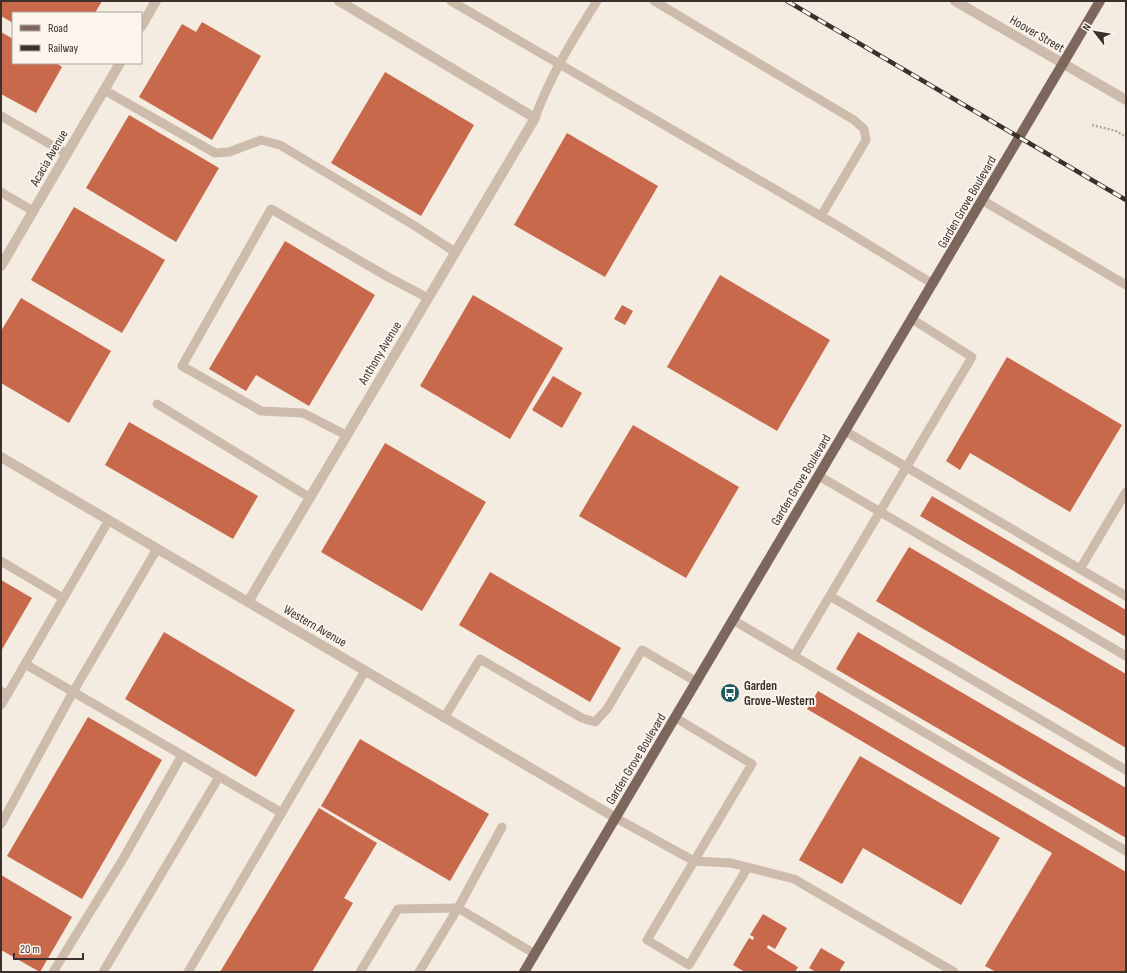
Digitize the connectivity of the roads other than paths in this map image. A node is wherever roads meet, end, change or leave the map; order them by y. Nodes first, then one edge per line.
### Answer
1 (156, 1) edge
2 (339, 1) edge
3 (452, 1) edge
4 (597, 1) edge
5 (654, 1) edge
6 (955, 1) edge
7 (1100, 1) edge
8 (142, 25) edge
9 (559, 63) junction
10 (119, 64) edge
11 (1063, 64) junction
12 (104, 90) junction
13 (1126, 100) edge
14 (1, 116) edge
15 (535, 118) junction
16 (67, 154) junction
17 (1, 192) edge
18 (982, 200) junction
19 (33, 211) junction
20 (820, 216) junction
21 (455, 252) junction
22 (1, 266) edge
23 (933, 284) junction
24 (1126, 285) edge
25 (428, 298) junction
26 (912, 319) junction
27 (157, 404) dead end
28 (845, 431) junction
29 (346, 435) junction
30 (1, 457) edge
31 (906, 467) junction
32 (819, 476) junction
33 (1126, 492) edge
34 (309, 497) junction
35 (880, 512) junction
36 (109, 520) junction
37 (157, 549) junction
38 (1, 561) edge
39 (1080, 569) junction
40 (830, 596) junction
41 (1126, 596) edge
42 (63, 598) junction
43 (248, 602) junction
44 (733, 620) junction
45 (794, 656) junction
46 (1126, 656) edge
47 (25, 664) junction
48 (366, 671) junction
49 (696, 682) junction
50 (73, 692) junction
51 (4, 693) edge
52 (1, 705) edge
53 (444, 718) junction
54 (676, 718) junction
55 (182, 755) junction
56 (1126, 770) edge
57 (219, 777) junction
58 (282, 813) junction
59 (616, 818) junction
60 (1, 824) edge
61 (502, 827) dead end
62 (1126, 851) edge
63 (694, 861) junction
64 (748, 867) junction
65 (458, 908) junction
66 (535, 954) junction
67 (53, 972) edge
68 (103, 972) edge
69 (188, 972) edge
70 (360, 972) edge
71 (420, 972) edge
72 (524, 972) edge
73 (954, 972) edge

1 - 8 street
2 - 15 street
3 - 9 lane
4 - 9 lane
5 - 20 lane
6 - 11 street, Hoover Street
7 - 11 main road, Garden Grove Boulevard
9 - 15 lane
9 - 20 lane
10 - 12 street, Acacia Avenue
11 - 13 street, Hoover Street
11 - 18 main road, Garden Grove Boulevard
12 - 16 street, Acacia Avenue
12 - 21 lane
14 - 16 lane
15 - 21 street, Anthony Avenue
16 - 19 street, Acacia Avenue
17 - 19 lane
18 - 23 main road, Garden Grove Boulevard
18 - 24 lane
19 - 22 street, Acacia Avenue
20 - 23 lane
21 - 25 street, Anthony Avenue
23 - 26 main road, Garden Grove Boulevard
25 - 29 street, Anthony Avenue
25 - 29 lane
26 - 28 main road, Garden Grove Boulevard
26 - 31 lane
27 - 34 lane
28 - 31 lane
28 - 32 main road, Garden Grove Boulevard
29 - 34 street, Anthony Avenue
30 - 36 street, Western Avenue
31 - 35 lane
31 - 39 lane
32 - 35 lane
32 - 44 main road, Garden Grove Boulevard
33 - 39 lane
34 - 43 street, Anthony Avenue
35 - 40 lane
35 - 46 lane
36 - 37 street, Western Avenue
36 - 42 lane
37 - 43 street, Western Avenue
37 - 50 lane
38 - 42 lane
39 - 41 lane
40 - 45 lane
40 - 56 lane
42 - 47 lane
43 - 48 street, Western Avenue
44 - 45 lane
44 - 49 main road, Garden Grove Boulevard
45 - 62 lane
47 - 50 lane
47 - 51 lane
48 - 53 street, Western Avenue
48 - 58 lane
49 - 53 lane
49 - 54 main road, Garden Grove Boulevard
50 - 55 lane
50 - 60 lane
51 - 52 lane
53 - 59 street, Western Avenue
54 - 59 main road, Garden Grove Boulevard
54 - 63 lane
55 - 57 lane
55 - 67 lane
57 - 58 lane
57 - 68 lane
58 - 69 lane
59 - 63 lane
59 - 66 main road, Garden Grove Boulevard
61 - 65 lane
63 - 64 lane
63 - 64 lane
64 - 73 lane
65 - 66 lane
65 - 70 lane
65 - 71 lane
66 - 72 main road, Garden Grove Boulevard

